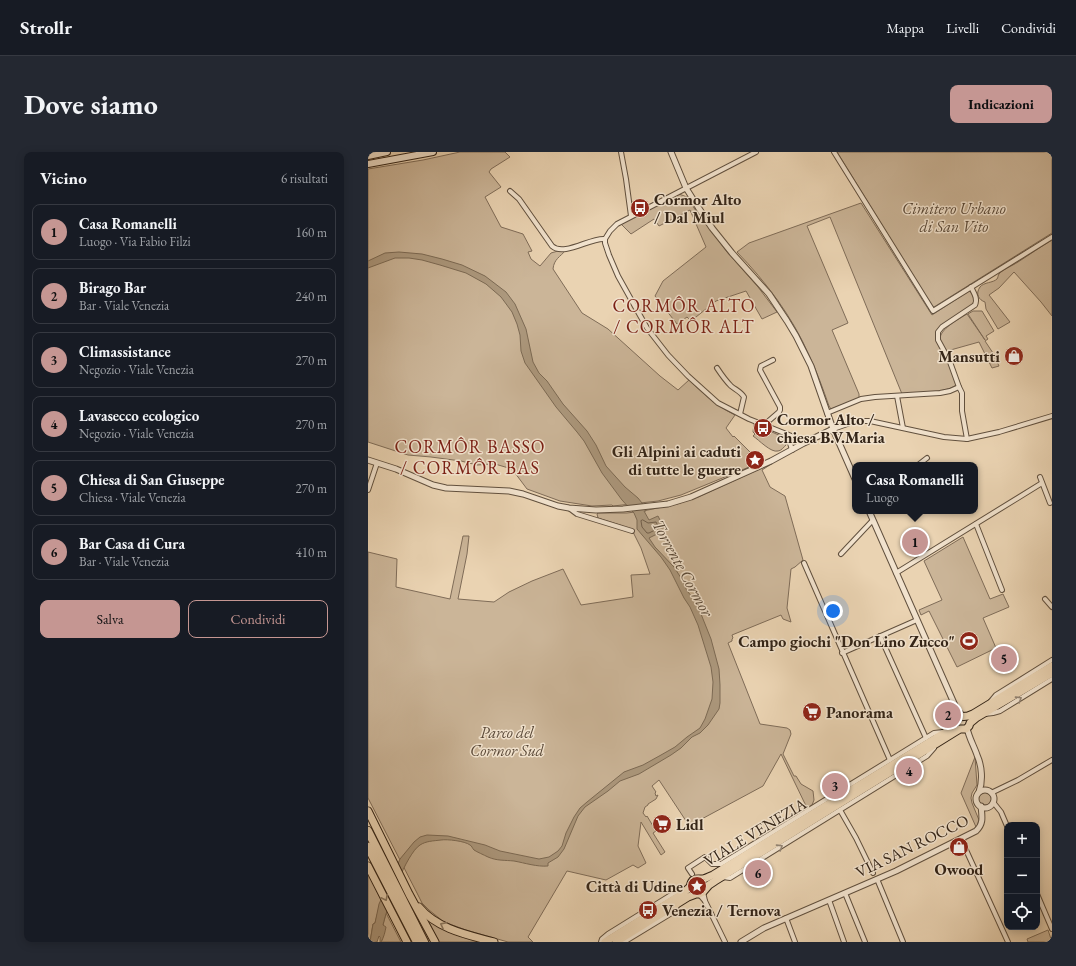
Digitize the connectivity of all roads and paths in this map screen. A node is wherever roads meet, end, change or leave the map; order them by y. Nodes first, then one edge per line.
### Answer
1 (387, 152) edge
2 (433, 152) edge
3 (621, 152) edge
4 (671, 152) edge
5 (756, 152) edge
6 (834, 152) edge
7 (368, 156) edge
8 (368, 164) edge
9 (686, 188) junction
10 (510, 191) dead end
11 (631, 216) junction
12 (1052, 237) edge
13 (605, 239) junction
14 (971, 287) junction
15 (774, 360) dead end
16 (717, 368) dead end
17 (959, 387) junction
18 (897, 396) junction
19 (827, 413) junction
20 (740, 414) junction
21 (1052, 416) edge
22 (764, 425) junction
23 (903, 428) junction
24 (833, 429) junction
25 (785, 434) junction
26 (967, 439) junction
27 (804, 443) junction
28 (792, 450) junction
29 (927, 458) dead end
30 (368, 460) edge
31 (922, 462) edge
32 (377, 463) junction
33 (852, 472) edge
34 (1040, 477) dead end
35 (1042, 483) junction
36 (368, 490) edge
37 (1050, 503) dead end
38 (569, 508) junction
39 (870, 514) edge
40 (873, 520) junction
41 (976, 524) junction
42 (632, 530) dead end
43 (841, 554) dead end
44 (804, 563) dead end
45 (896, 573) junction
46 (1002, 590) dead end
47 (1045, 599) dead end
48 (1052, 606) edge
49 (917, 620) junction
50 (880, 636) junction
51 (842, 652) junction
52 (1052, 660) edge
53 (1052, 666) edge
54 (1052, 672) edge
55 (1052, 679) edge
56 (985, 710) junction
57 (963, 723) junction
58 (944, 732) junction
59 (926, 738) junction
60 (939, 742) junction
61 (890, 760) junction
62 (1052, 760) edge
63 (982, 782) junction
64 (979, 792) junction
65 (992, 792) junction
66 (987, 805) junction
67 (840, 810) junction
68 (368, 811) edge
69 (1005, 822) edge
70 (368, 831) edge
71 (960, 839) junction
72 (368, 847) edge
73 (380, 863) junction
74 (368, 866) edge
75 (872, 873) dead end
76 (722, 877) junction
77 (877, 879) junction
78 (693, 882) junction
79 (701, 892) junction
80 (845, 893) junction
81 (409, 894) junction
82 (829, 900) junction
83 (1040, 901) edge
84 (678, 903) junction
85 (786, 918) junction
86 (1052, 929) edge
87 (406, 942) edge
88 (417, 942) edge
89 (424, 942) edge
90 (435, 942) edge
91 (494, 942) edge
92 (601, 942) edge
93 (605, 942) edge
94 (616, 942) edge
95 (624, 942) edge
96 (725, 942) edge
97 (741, 942) edge
98 (795, 942) edge
99 (844, 942) edge
100 (865, 942) edge
101 (903, 942) edge
102 (1008, 942) edge

1 - 7 main road
2 - 8 main road
3 - 11 street
4 - 9 street
5 - 9 street
6 - 14 street
9 - 11 street
9 - 19 street
10 - 13 street
11 - 13 street
12 - 14 street
13 - 20 street
14 - 17 street
15 - 22 street
16 - 20 street
17 - 18 street
17 - 26 street
18 - 19 street
18 - 23 street
19 - 24 street
20 - 22 street
21 - 26 street
22 - 25 street
23 - 24 street
23 - 26 street
24 - 27 street
24 - 33 street
25 - 27 street
25 - 28 street
27 - 28 street
28 - 38 street
29 - 31 street
30 - 32 street
32 - 36 street
32 - 38 street
34 - 35 street
35 - 37 street
35 - 41 street
38 - 42 street
39 - 40 street
40 - 43 street
40 - 45 street
41 - 45 street
41 - 46 street
44 - 51 street
45 - 49 street
47 - 48 street
49 - 50 street
49 - 57 street
50 - 51 street
50 - 59 street
51 - 61 street
52 - 56 street, VIALE VENEZIA
53 - 56 main road, VIALE VENEZIA
54 - 56 main road, VIALE VENEZIA
56 -> 55 street, VIALE VENEZIA
56 - 57 main road, VIALE VENEZIA
57 - 58 main road, VIALE VENEZIA
57 - 60 main road, VIALE VENEZIA
57 - 63 street
58 - 59 street, VIALE VENEZIA
58 - 78 main road, VIALE VENEZIA
59 - 61 street, VIALE VENEZIA
60 - 67 street, VIALE VENEZIA
60 - 76 main road, VIALE VENEZIA
61 - 78 street, VIALE VENEZIA
62 - 65 street
63 - 64 street
63 - 65 street
64 - 65 street
64 - 66 street
65 - 66 street
66 - 69 street
66 - 71 street, VIA SAN ROCCO
67 - 75 street
76 -> 67 street, VIALE VENEZIA
68 - 81 main road
70 - 73 highway
71 - 77 street, VIA SAN ROCCO
71 - 102 street
72 - 73 highway
73 - 88 highway
73 - 89 highway
74 -> 87 main road
76 - 79 main road, VIALE VENEZIA
77 - 80 street, VIA SAN ROCCO
77 - 101 street
78 - 79 main road, VIALE VENEZIA
78 - 79 main road, VIALE VENEZIA
78 - 92 street, VIALE VENEZIA
78 - 93 main road, VIALE VENEZIA
79 - 84 main road, VIALE VENEZIA
79 - 96 street
80 - 82 street, VIA SAN ROCCO
80 - 100 street, VIA SAN ROCCO
81 - 90 main road
91 -> 81 main road
82 - 85 street, VIA SAN ROCCO
82 - 99 street
83 - 86 street
84 - 94 main road, VIALE VENEZIA
84 - 95 street, VIALE VENEZIA
85 - 97 street, VIA SAN ROCCO
85 - 98 street

